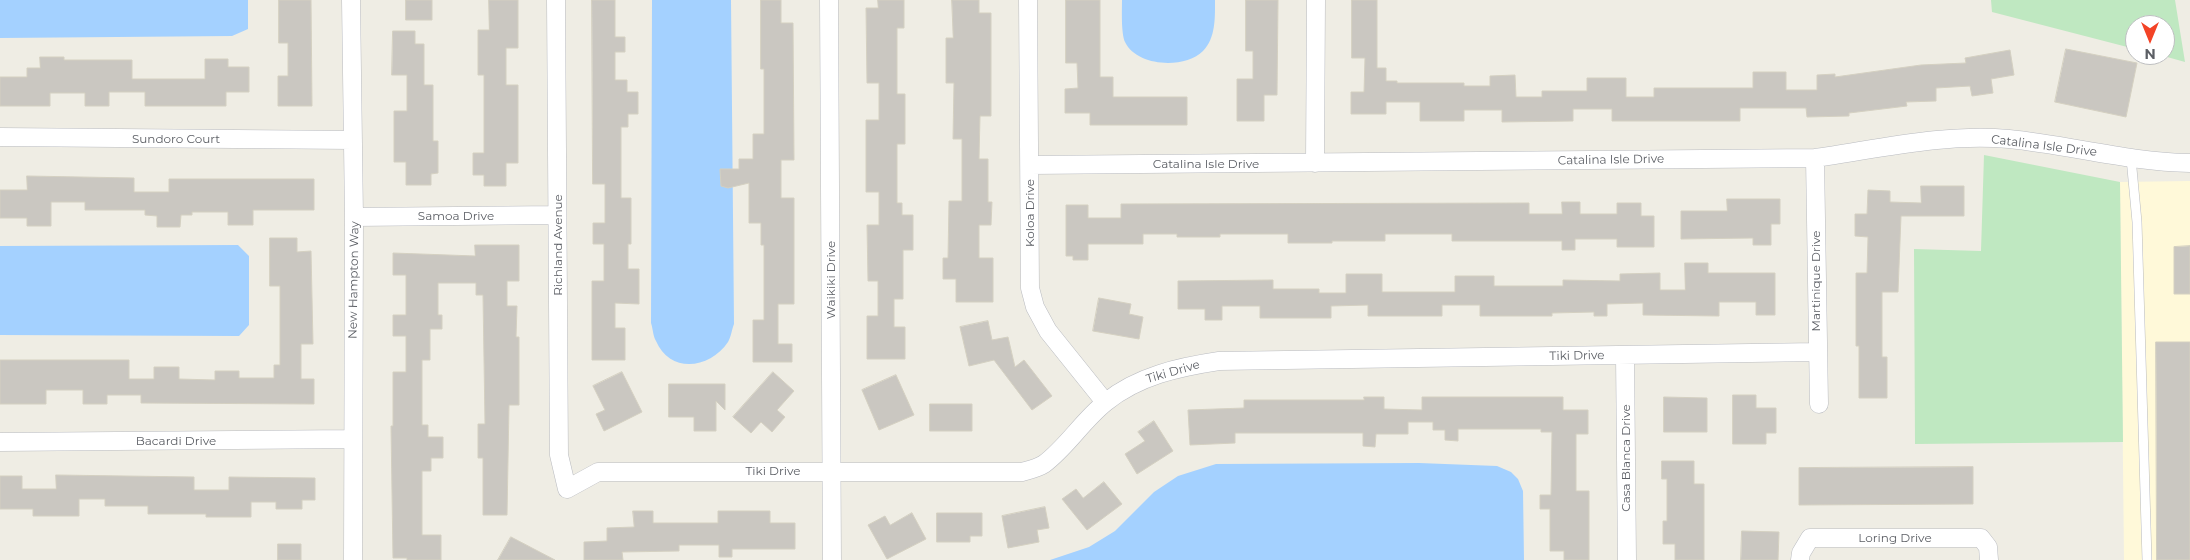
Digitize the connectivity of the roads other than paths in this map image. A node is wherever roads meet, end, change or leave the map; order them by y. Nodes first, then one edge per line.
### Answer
1 (351, 0) edge
2 (556, 0) edge
3 (829, 0) edge
4 (1028, 0) edge
5 (1316, 0) edge
6 (0, 137) edge
7 (353, 140) junction
8 (1815, 158) junction
9 (2131, 158) junction
10 (1315, 163) junction
11 (2190, 163) edge
12 (1030, 165) junction
13 (557, 215) junction
14 (354, 217) junction
15 (1817, 352) junction
16 (1625, 355) junction
17 (1105, 402) junction
18 (1819, 404) dead end
19 (352, 439) junction
20 (0, 442) edge
21 (832, 471) junction
22 (567, 489) joint
23 (353, 560) edge
24 (832, 560) edge
25 (1627, 560) edge
26 (1800, 560) edge
27 (1988, 560) edge
28 (2147, 560) edge

1 - 7 street, New Hampton Way
2 - 13 street, Richland Avenue
3 - 21 street, Waikiki Drive
4 - 12 street, Koloa Drive
5 - 10 street
6 - 7 street, Sundoro Court
7 - 14 street, New Hampton Way
8 - 9 street, Catalina Isle Drive
8 - 10 street, Catalina Isle Drive
8 - 15 street, Martinique Drive
9 - 11 street, Catalina Isle Drive
9 - 28 lane
10 - 12 street, Catalina Isle Drive
12 - 17 street, Koloa Drive
13 - 14 street, Samoa Drive
13 - 22 street, Richland Avenue
14 - 19 street, New Hampton Way
15 - 16 street, Tiki Drive
15 - 18 street, Martinique Drive
16 - 17 street, Tiki Drive
16 - 25 street, Casa Blanca Drive
17 - 21 street, Tiki Drive
19 - 20 street, Bacardi Drive
19 - 23 street, New Hampton Way
21 - 22 street, Tiki Drive
21 - 24 street, Waikiki Drive
26 - 27 street, Loring Drive

